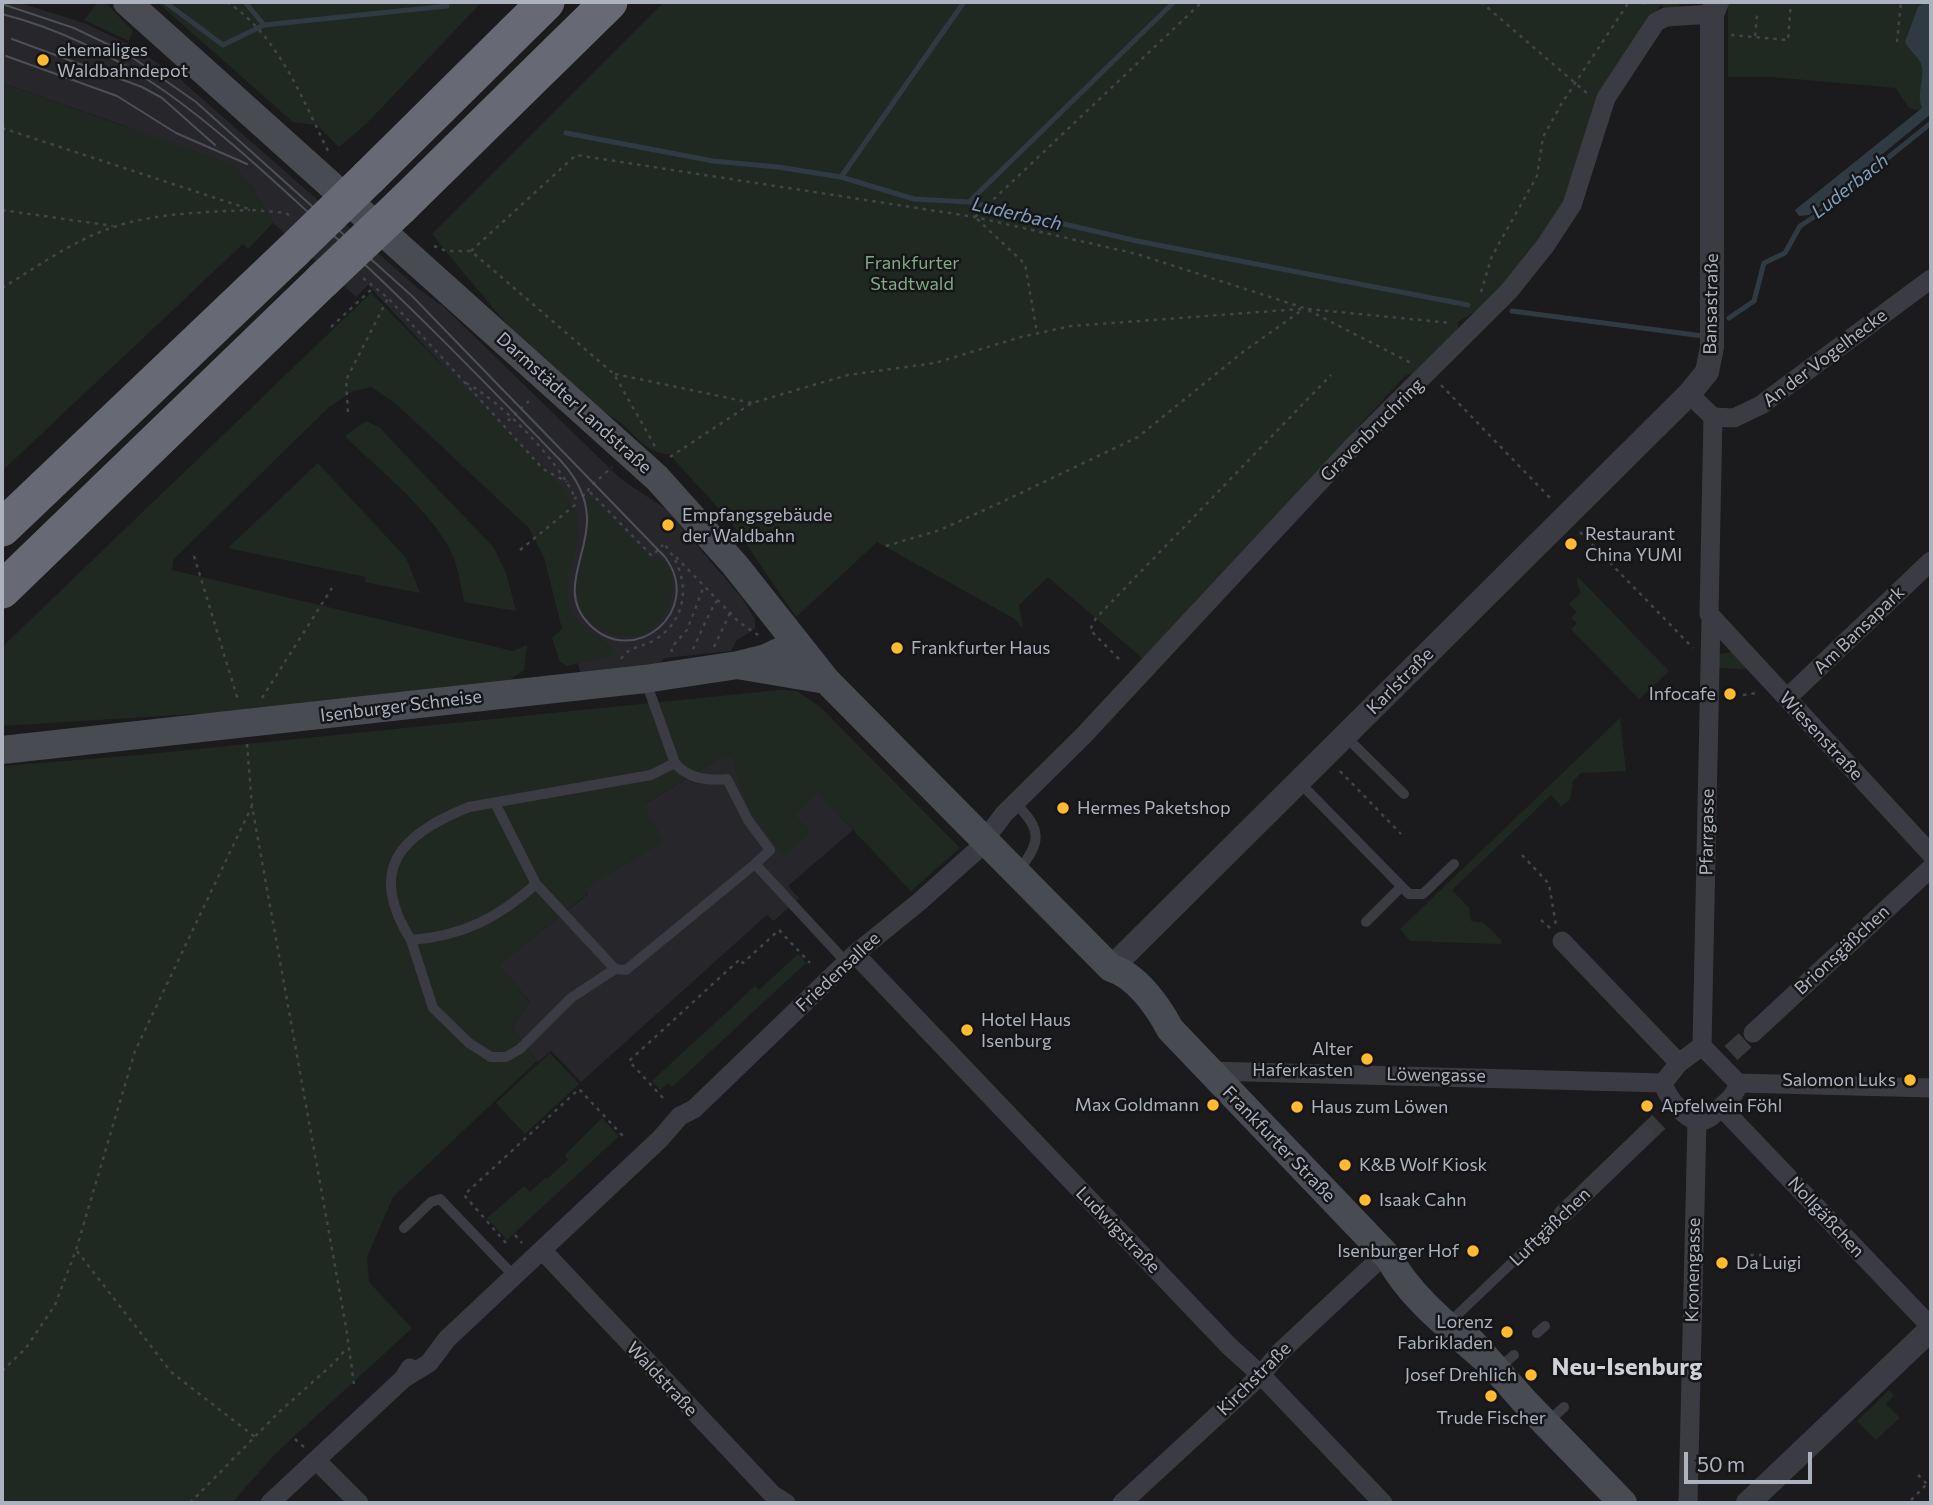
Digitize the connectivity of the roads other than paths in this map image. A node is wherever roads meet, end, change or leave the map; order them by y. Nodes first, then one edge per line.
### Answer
1 (127, 2) edge
2 (546, 2) edge
3 (609, 2) edge
4 (1715, 13) edge
5 (1931, 279) edge
6 (1689, 394) junction
7 (1713, 417) junction
8 (2, 528) edge
9 (1931, 561) edge
10 (2, 590) edge
11 (1711, 618) junction
12 (796, 644) junction
13 (726, 658) junction
14 (645, 679) junction
15 (826, 680) junction
16 (1787, 698) junction
17 (1345, 736) junction
18 (2, 750) edge
19 (676, 763) junction
20 (1298, 781) junction
21 (1404, 794) dead end
22 (495, 803) junction
23 (1015, 803) junction
24 (986, 840) junction
25 (1931, 854) edge
26 (755, 864) junction
27 (1454, 864) dead end
28 (1931, 868) edge
29 (1018, 872) junction
30 (536, 884) junction
31 (1401, 887) junction
32 (1366, 922) dead end
33 (1559, 938) road end
34 (411, 940) junction
35 (851, 958) junction
36 (1111, 968) junction
37 (615, 969) junction
38 (1752, 1033) tunnel mouth
39 (1702, 1046) junction
40 (1679, 1063) junction
41 (1210, 1071) junction
42 (1663, 1083) junction
43 (1931, 1088) edge
44 (1729, 1097) junction
45 (1697, 1121) junction
46 (1645, 1135) tunnel mouth
47 (1563, 1214) joint
48 (404, 1227) dead end
49 (542, 1250) junction
50 (1387, 1256) junction
51 (514, 1276) junction
52 (1454, 1318) junction
53 (1931, 1328) edge
54 (1498, 1361) junction
55 (1261, 1375) junction
56 (316, 1460) junction
57 (270, 1503) edge
58 (359, 1503) edge
59 (786, 1503) edge
60 (1122, 1503) edge
61 (1383, 1503) edge
62 (1623, 1503) edge
63 (1688, 1503) edge
64 (1748, 1503) edge

1 - 12 main road, Darmstädter Landstraße
2 - 8 highway, bridge
3 - 10 highway, bridge
4 - 6 street, Bansastraße
4 - 23 street, Gravenbruchring
5 - 7 street, An der Vogelhecke
6 - 7 street
6 - 17 street, Karlstraße
7 - 11 street
9 - 16 street, Am Bansapark
11 - 16 street, Wiesenstraße
11 - 39 street, Pfarrgasse
12 - 13 main road, Isenburger Schneise
12 - 15 main road, Darmstädter Landstraße
13 - 14 main road, Isenburger Schneise
13 - 15 main road
14 - 18 main road, Isenburger Schneise
14 - 19 lane
15 - 24 main road, Darmstädter Landstraße
16 - 25 street, Wiesenstraße
17 - 20 street, Karlstraße
17 - 21 lane
19 - 22 lane
19 - 26 lane
20 - 31 lane
20 - 36 street, Karlstraße
22 - 30 lane
22 - 34 lane
23 - 24 street, Gravenbruchring
23 - 29 lane
24 - 29 main road, Frankfurter Straße
24 - 35 street, Friedensallee
26 - 35 lane
26 - 37 lane
27 - 31 lane
28 - 38 street, Brionsgäßchen
29 - 36 main road, Frankfurter Straße
30 - 34 lane
30 - 37 lane
31 - 32 lane
33 - 40 street
34 - 37 lane
35 - 49 street, Friedensallee
35 - 55 street, Ludwigstraße
36 - 41 main road, Frankfurter Straße
39 - 40 street
39 - 44 street
40 - 42 street
41 - 42 street, Löwengasse
41 - 50 main road, Frankfurter Straße
42 - 45 street
43 - 44 street
44 - 45 street
44 - 53 street, Nollgäßchen
45 - 63 street, Kronengasse
46 - 47 street, Luftgäßchen
47 - 52 lane, Luftgäßchen
48 - 51 lane
49 - 51 street, Friedensallee
49 - 59 street, Waldstraße
50 - 52 main road, Frankfurter Straße
50 - 54 main road, Frankfurter Straße
50 - 55 street, Kirchstraße
51 - 56 street, Friedensallee
52 - 54 main road, Frankfurter Straße
53 - 64 street
54 - 62 main road, Frankfurter Straße
55 - 60 street, Kirchstraße
55 - 61 street, Ludwigstraße
56 - 57 street, Friedensallee
56 - 58 street

